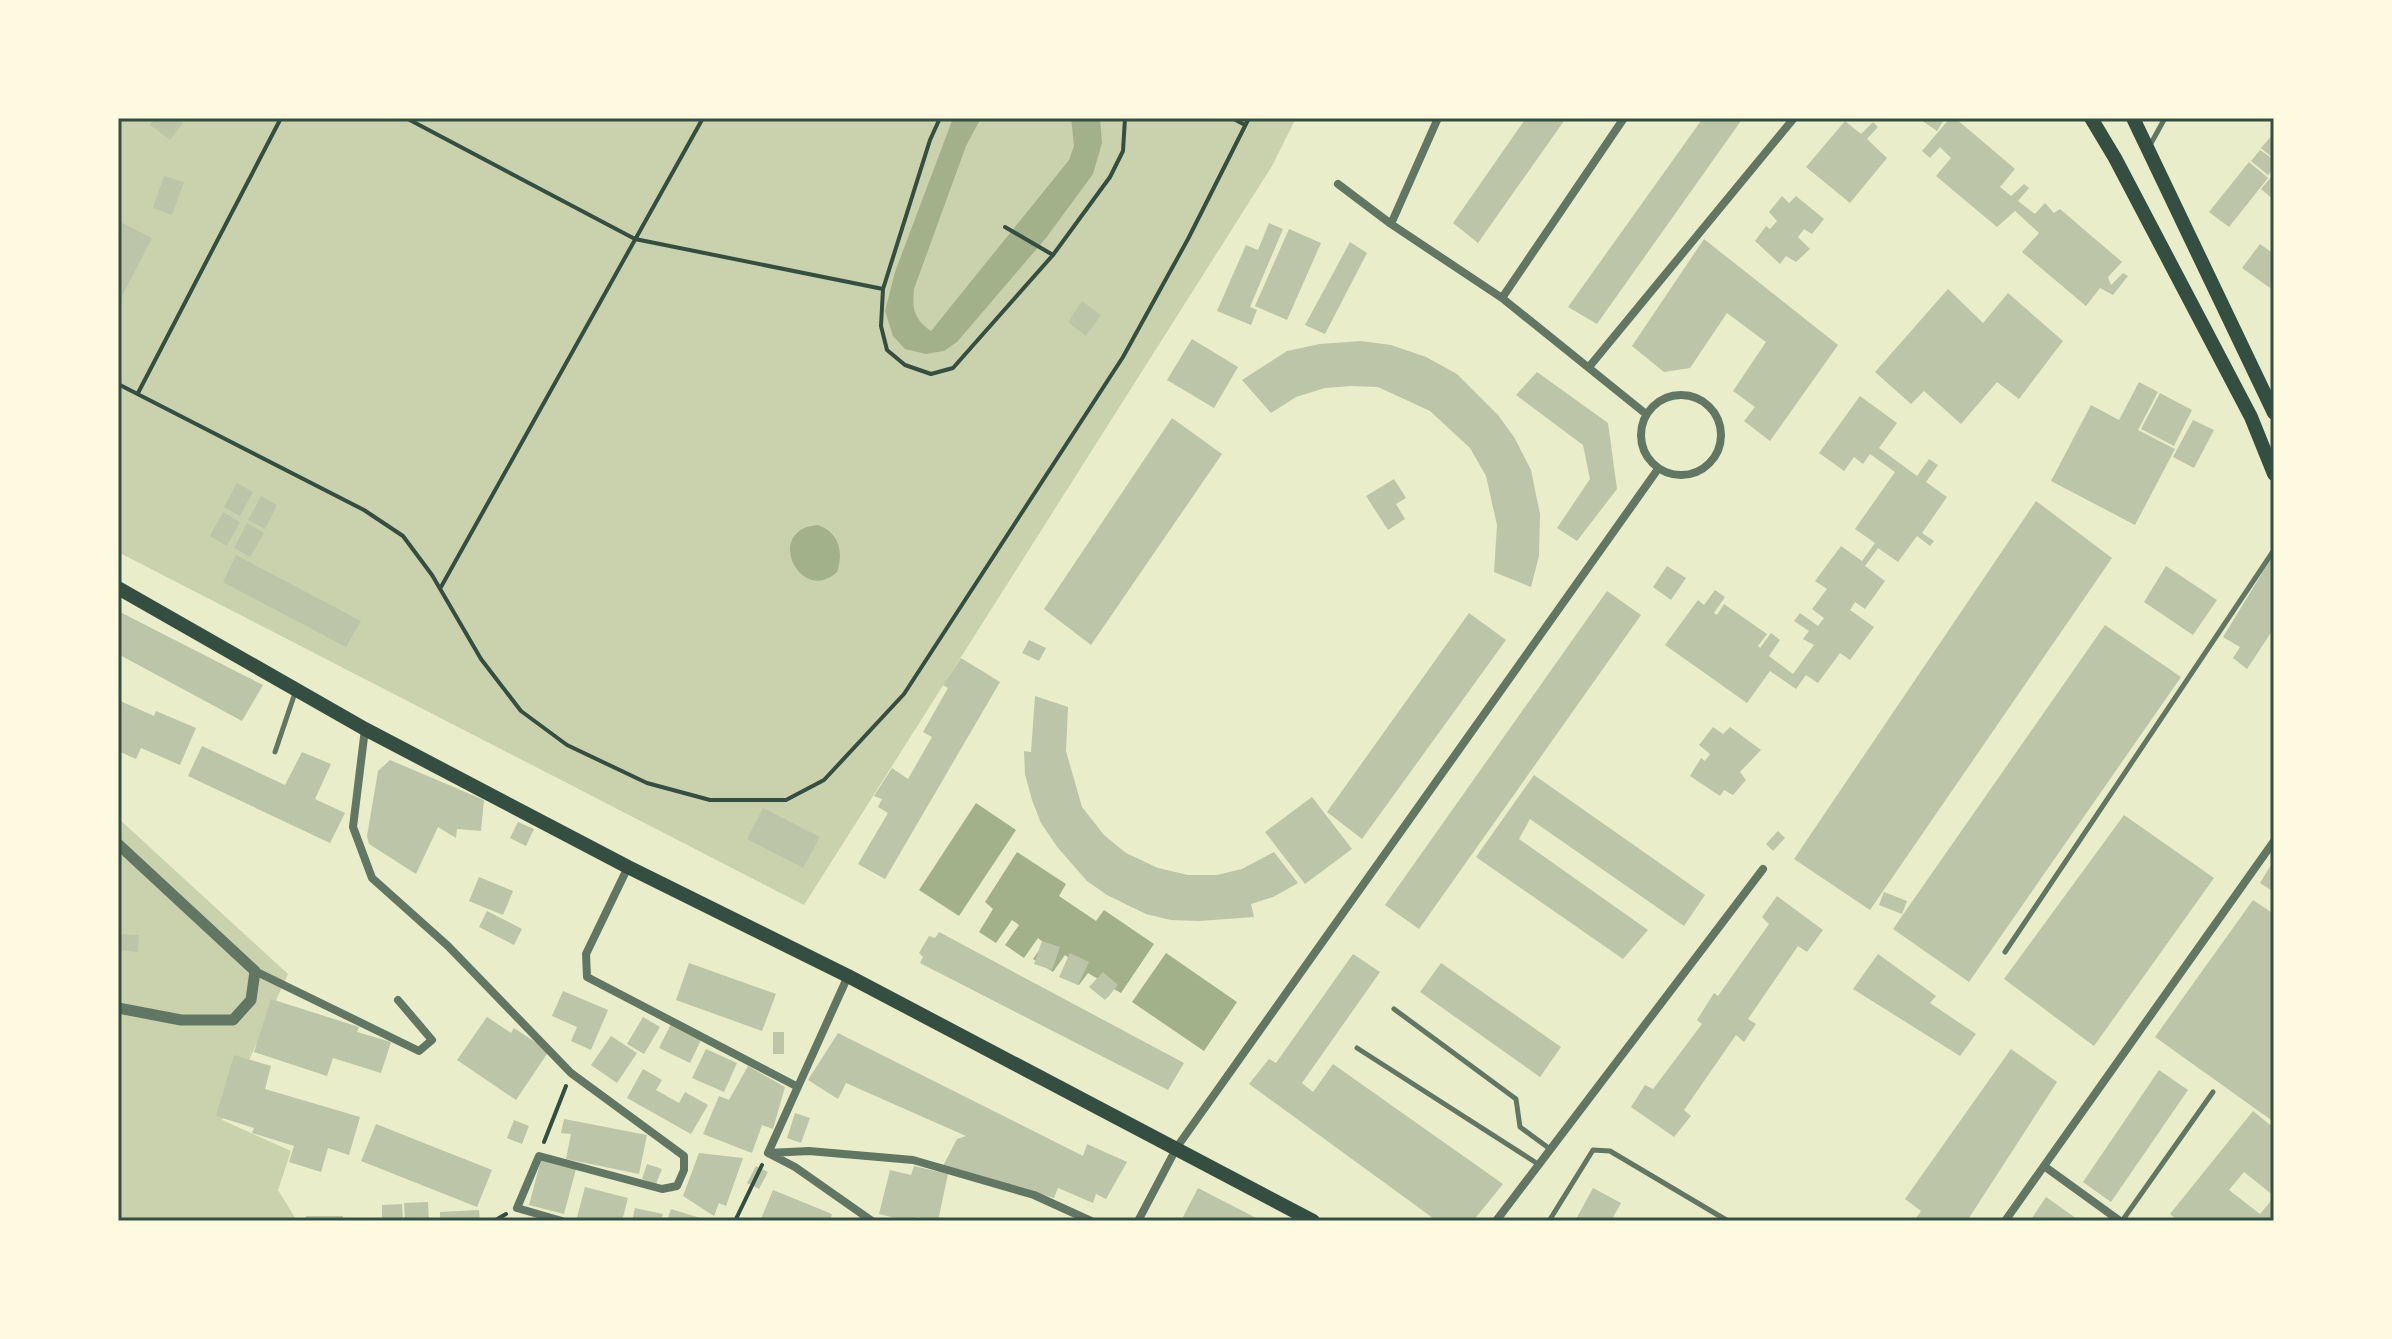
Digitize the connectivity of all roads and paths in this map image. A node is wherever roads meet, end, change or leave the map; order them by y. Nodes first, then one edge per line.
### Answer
1 (281, 118) edge
2 (406, 118) edge
3 (703, 118) edge
4 (940, 118) edge
5 (1125, 118) edge
6 (1232, 118) edge
7 (1249, 118) edge
8 (1438, 118) edge
9 (1624, 118) edge
10 (1794, 118) edge
11 (2091, 118) edge
12 (2133, 118) edge
13 (2165, 118) edge
14 (1245, 125) junction
15 (2149, 148) junction
16 (1338, 184) dead end
17 (1391, 224) junction
18 (1005, 227) dead end
19 (635, 239) junction
20 (1053, 255) junction
21 (883, 289) junction
22 (1502, 298) junction
23 (1589, 367) junction
24 (118, 384) edge
25 (138, 394) junction
26 (2274, 413) edge
27 (1646, 414) junction
28 (1658, 469) junction
29 (2274, 474) edge
30 (2274, 550) edge
31 (118, 588) edge
32 (440, 588) junction
33 (296, 689) junction
34 (365, 729) junction
35 (275, 752) dead end
36 (2274, 841) edge
37 (118, 844) edge
38 (628, 867) junction
39 (1763, 869) dead end
40 (2005, 952) dead end
41 (255, 971) junction
42 (848, 976) junction
43 (398, 1000) dead end
44 (118, 1008) edge
45 (1394, 1009) dead end
46 (1357, 1048) dead end
47 (571, 1073) junction
48 (798, 1087) junction
49 (2213, 1092) dead end
50 (1177, 1147) junction
51 (1550, 1149) junction
52 (768, 1153) junction
53 (539, 1156) junction
54 (1538, 1164) junction
55 (2044, 1166) junction
56 (562, 1221) edge
57 (735, 1221) edge
58 (872, 1221) edge
59 (1091, 1221) edge
60 (1138, 1221) edge
61 (1313, 1221) edge
62 (1496, 1221) edge
63 (1549, 1221) edge
64 (1728, 1221) edge
65 (2005, 1221) edge
66 (2121, 1221) edge

1 - 25 path
2 - 19 path
3 - 19 path
4 - 21 path
5 - 20 path
6 - 14 path
7 - 14 path
8 - 17 street
9 - 22 street
10 - 23 street
11 - 29 main road
12 - 15 main road
13 - 15 lane
14 - 32 path
15 - 26 main road
16 - 17 street
17 - 22 street
18 - 20 path
19 - 21 path
19 - 32 path
20 - 21 path
22 - 23 street
23 - 27 street
24 - 25 path
25 - 32 path
27 - 28 street
27 - 28 street
28 - 50 street
30 - 40 lane
31 - 33 main road
33 - 34 main road
33 - 35 lane
34 - 38 main road
34 - 47 street
36 - 55 street
37 - 41 street
38 - 42 main road
38 - 48 street
39 - 51 street
41 - 43 street
41 - 44 street
42 - 48 street
42 - 50 main road
45 - 51 lane
46 - 54 lane
47 - 53 path
47 - 53 street
48 - 52 street
49 - 66 lane
50 - 60 street
50 - 61 main road
51 - 54 street
52 - 57 path
52 - 58 street
52 - 59 street
53 - 56 street
54 - 62 street
55 - 65 street
55 - 66 street
63 - 64 lane

